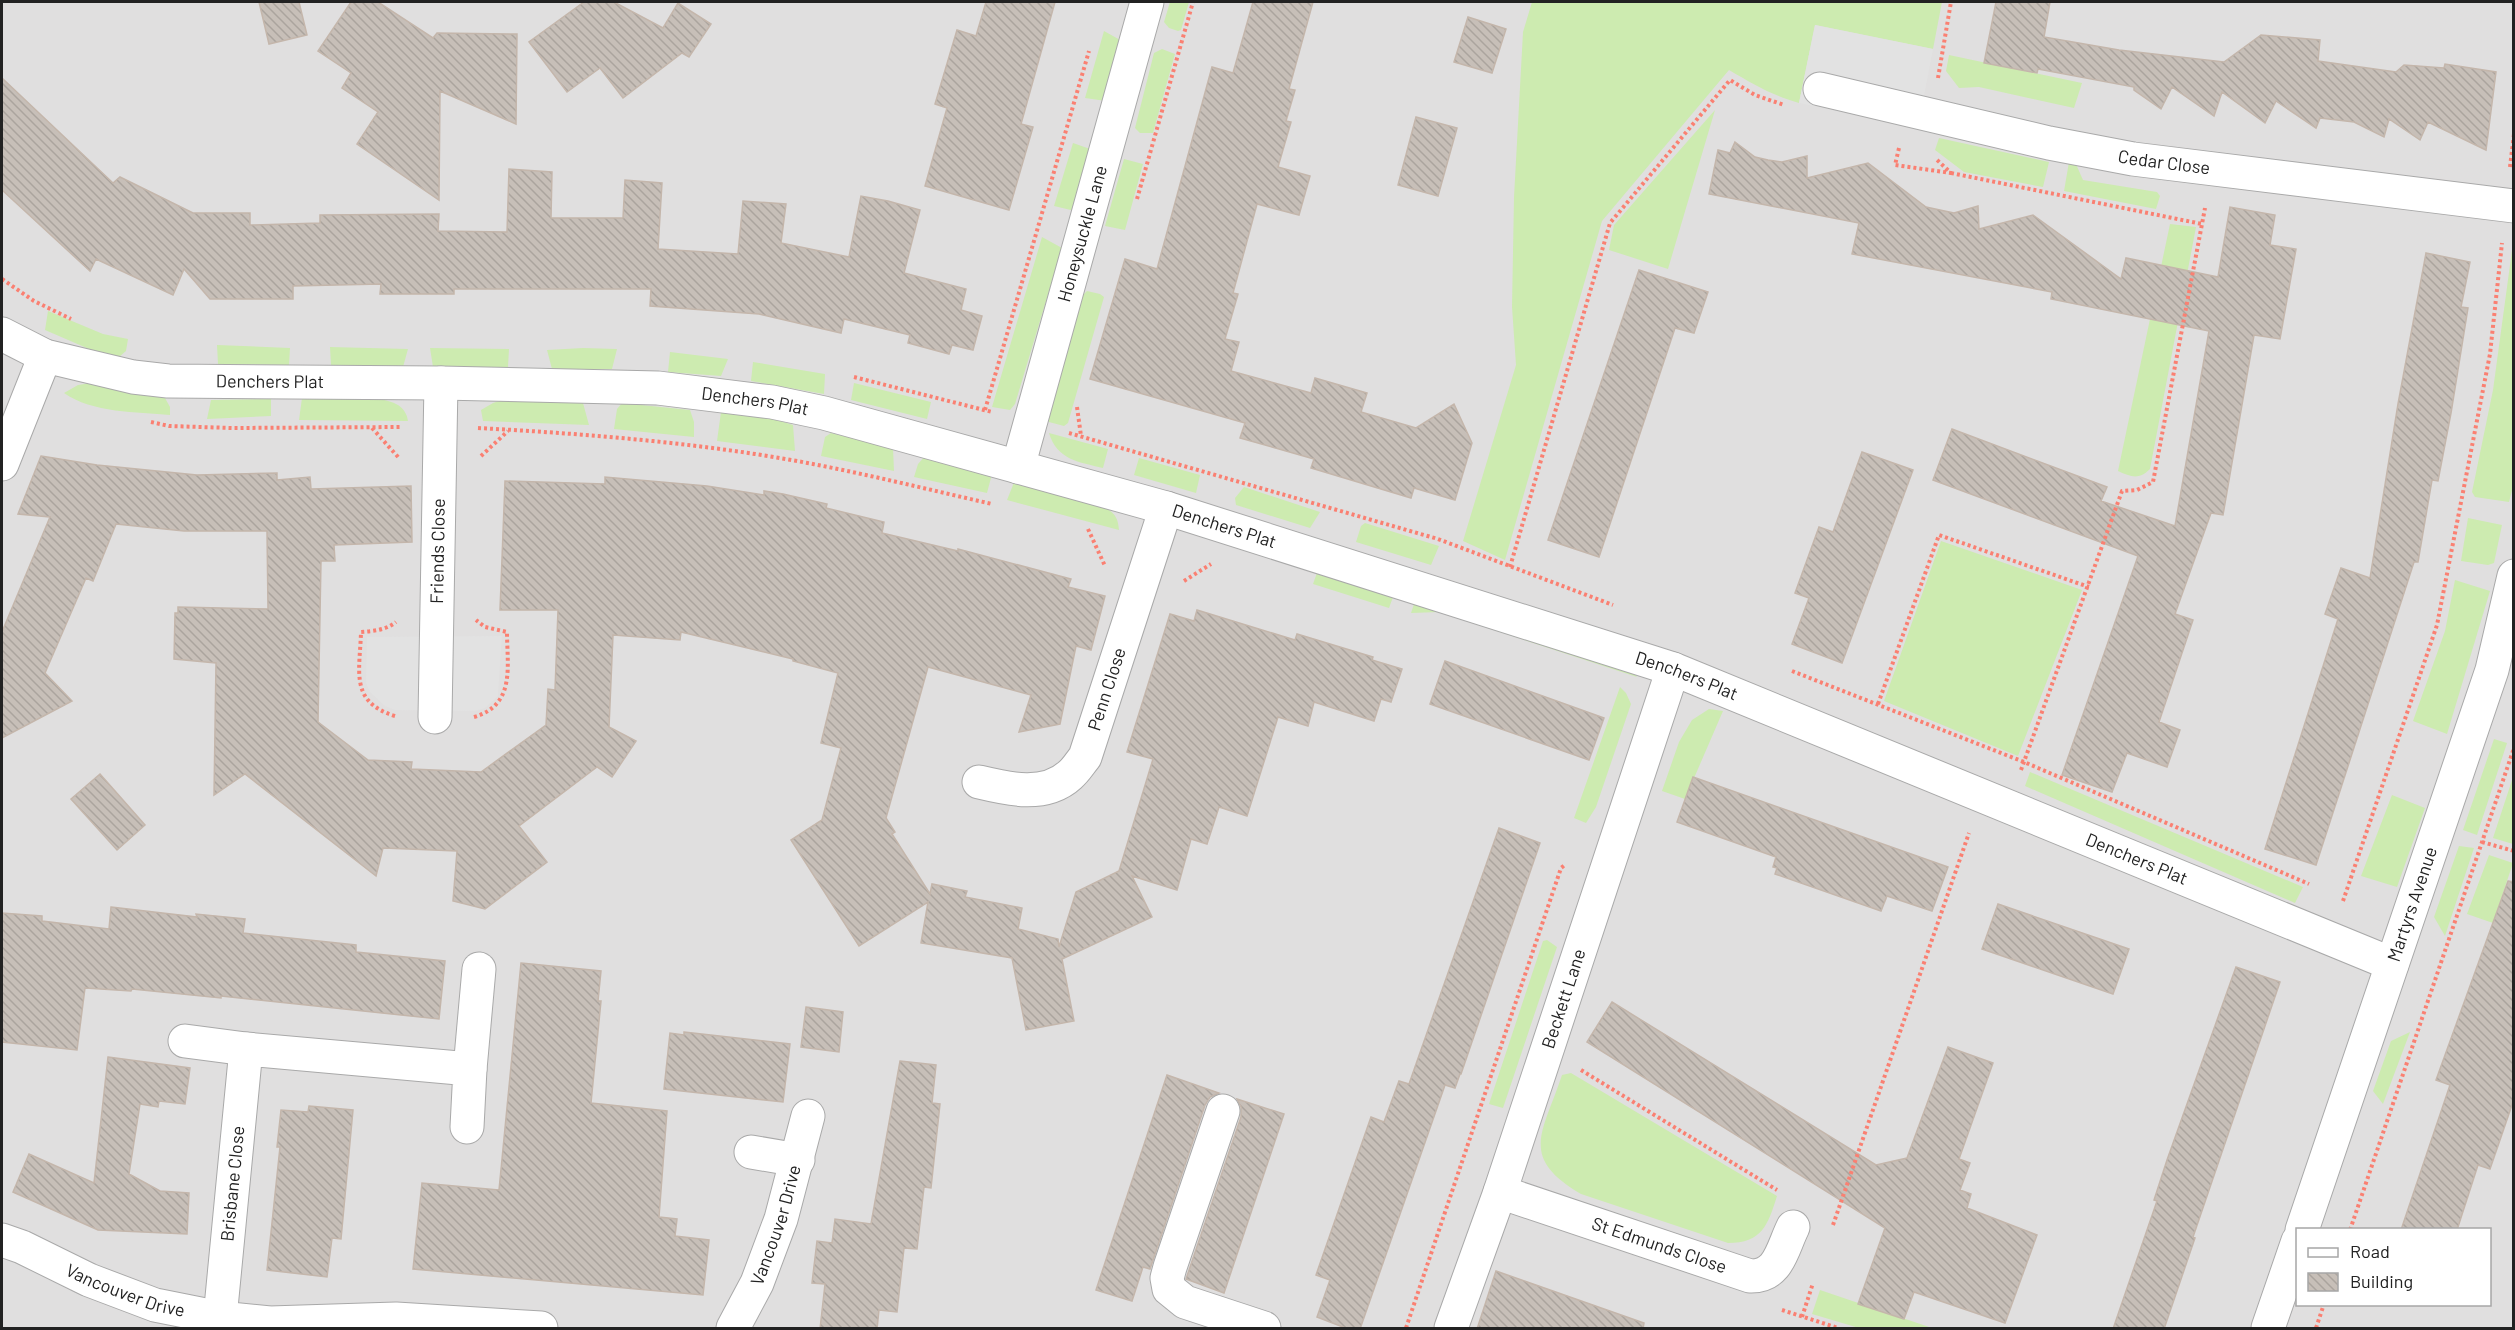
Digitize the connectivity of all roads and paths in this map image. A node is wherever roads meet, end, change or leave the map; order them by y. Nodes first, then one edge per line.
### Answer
1 (1148, 2) edge
2 (1951, 2) edge
3 (1090, 47) dead end
4 (1820, 89) dead end
5 (1790, 107) dead end
6 (1926, 128) junction
7 (2514, 134) edge
8 (2510, 205) edge
9 (2202, 224) dead end
10 (2, 334) edge
11 (45, 356) junction
12 (441, 383) junction
13 (985, 410) dead end
14 (149, 422) dead end
15 (441, 426) junction
16 (2, 464) edge
17 (1018, 467) junction
18 (996, 505) dead end
19 (1166, 508) junction
20 (1086, 526) dead end
21 (1154, 546) junction
22 (1214, 562) dead end
23 (1510, 567) dead end
24 (2514, 576) edge
25 (2089, 587) junction
26 (1673, 669) junction
27 (2503, 673) edge
28 (1878, 704) dead end
29 (435, 717) dead end
30 (2514, 748) edge
31 (979, 782) dead end
32 (2008, 806) junction
33 (2482, 842) junction
34 (2514, 851) edge
35 (2331, 939) junction
36 (2392, 964) junction
37 (479, 969) dead end
38 (185, 1041) dead end
39 (246, 1049) junction
40 (1547, 1050) junction
41 (470, 1069) junction
42 (1222, 1111) dead end
43 (808, 1116) dead end
44 (467, 1127) dead end
45 (752, 1152) dead end
46 (798, 1160) junction
47 (1500, 1192) junction
48 (1784, 1194) dead end
49 (1824, 1219) dead end
50 (1834, 1225) junction
51 (1793, 1227) dead end
52 (2303, 1228) edge
53 (2351, 1228) edge
54 (1830, 1235) dead end
55 (2, 1240) edge
56 (2296, 1247) edge
57 (1816, 1276) dead end
58 (2324, 1306) edge
59 (1802, 1317) dead end
60 (220, 1318) junction
61 (395, 1324) edge
62 (541, 1329) edge
63 (733, 1329) edge
64 (1264, 1329) edge
65 (1451, 1329) edge
66 (2268, 1329) edge
67 (2316, 1329) edge

1 - 17 street, Honeysuckle Lane
2 - 6 path
3 - 13 path
4 - 6 street, Cedar Close
5 - 23 path
6 - 6 path
6 - 8 street, Cedar Close
7 - 8 path
8 - 35 path
9 - 25 path
10 - 11 street, Denchers Plat
11 - 12 street, Denchers Plat
11 - 16 street
12 - 15 street, Friends Close
12 - 17 street, Denchers Plat
14 - 15 path
15 - 18 path
15 - 29 street, Friends Close
17 - 19 street, Denchers Plat
19 - 21 street, Penn Close
19 - 26 street, Denchers Plat
20 - 21 path
21 - 22 path
21 - 31 street, Penn Close
24 - 27 street, Martyrs Avenue
25 - 28 path
25 - 32 path
26 - 32 street, Denchers Plat
26 - 40 street, Beckett Lane
27 - 36 street, Martyrs Avenue
30 - 33 path
32 - 35 street, Denchers Plat
32 - 50 path
33 - 34 path
33 - 53 path
35 - 36 street, Denchers Plat
36 - 52 street, Martyrs Avenue
37 - 41 street
38 - 39 street
39 - 41 street
39 - 60 street, Brisbane Close
40 - 47 street, Beckett Lane
40 - 48 path
41 - 44 street
42 - 64 street
43 - 46 street, Vancouver Drive
45 - 46 street
46 - 63 street, Vancouver Drive
47 - 51 street, St Edmunds Close
47 - 65 street, Beckett Lane
49 - 50 path
50 - 54 path
55 - 60 street, Vancouver Drive
56 - 66 street
57 - 59 path
58 - 67 path
60 - 61 street, Vancouver Drive
61 - 62 street, Vancouver Drive

